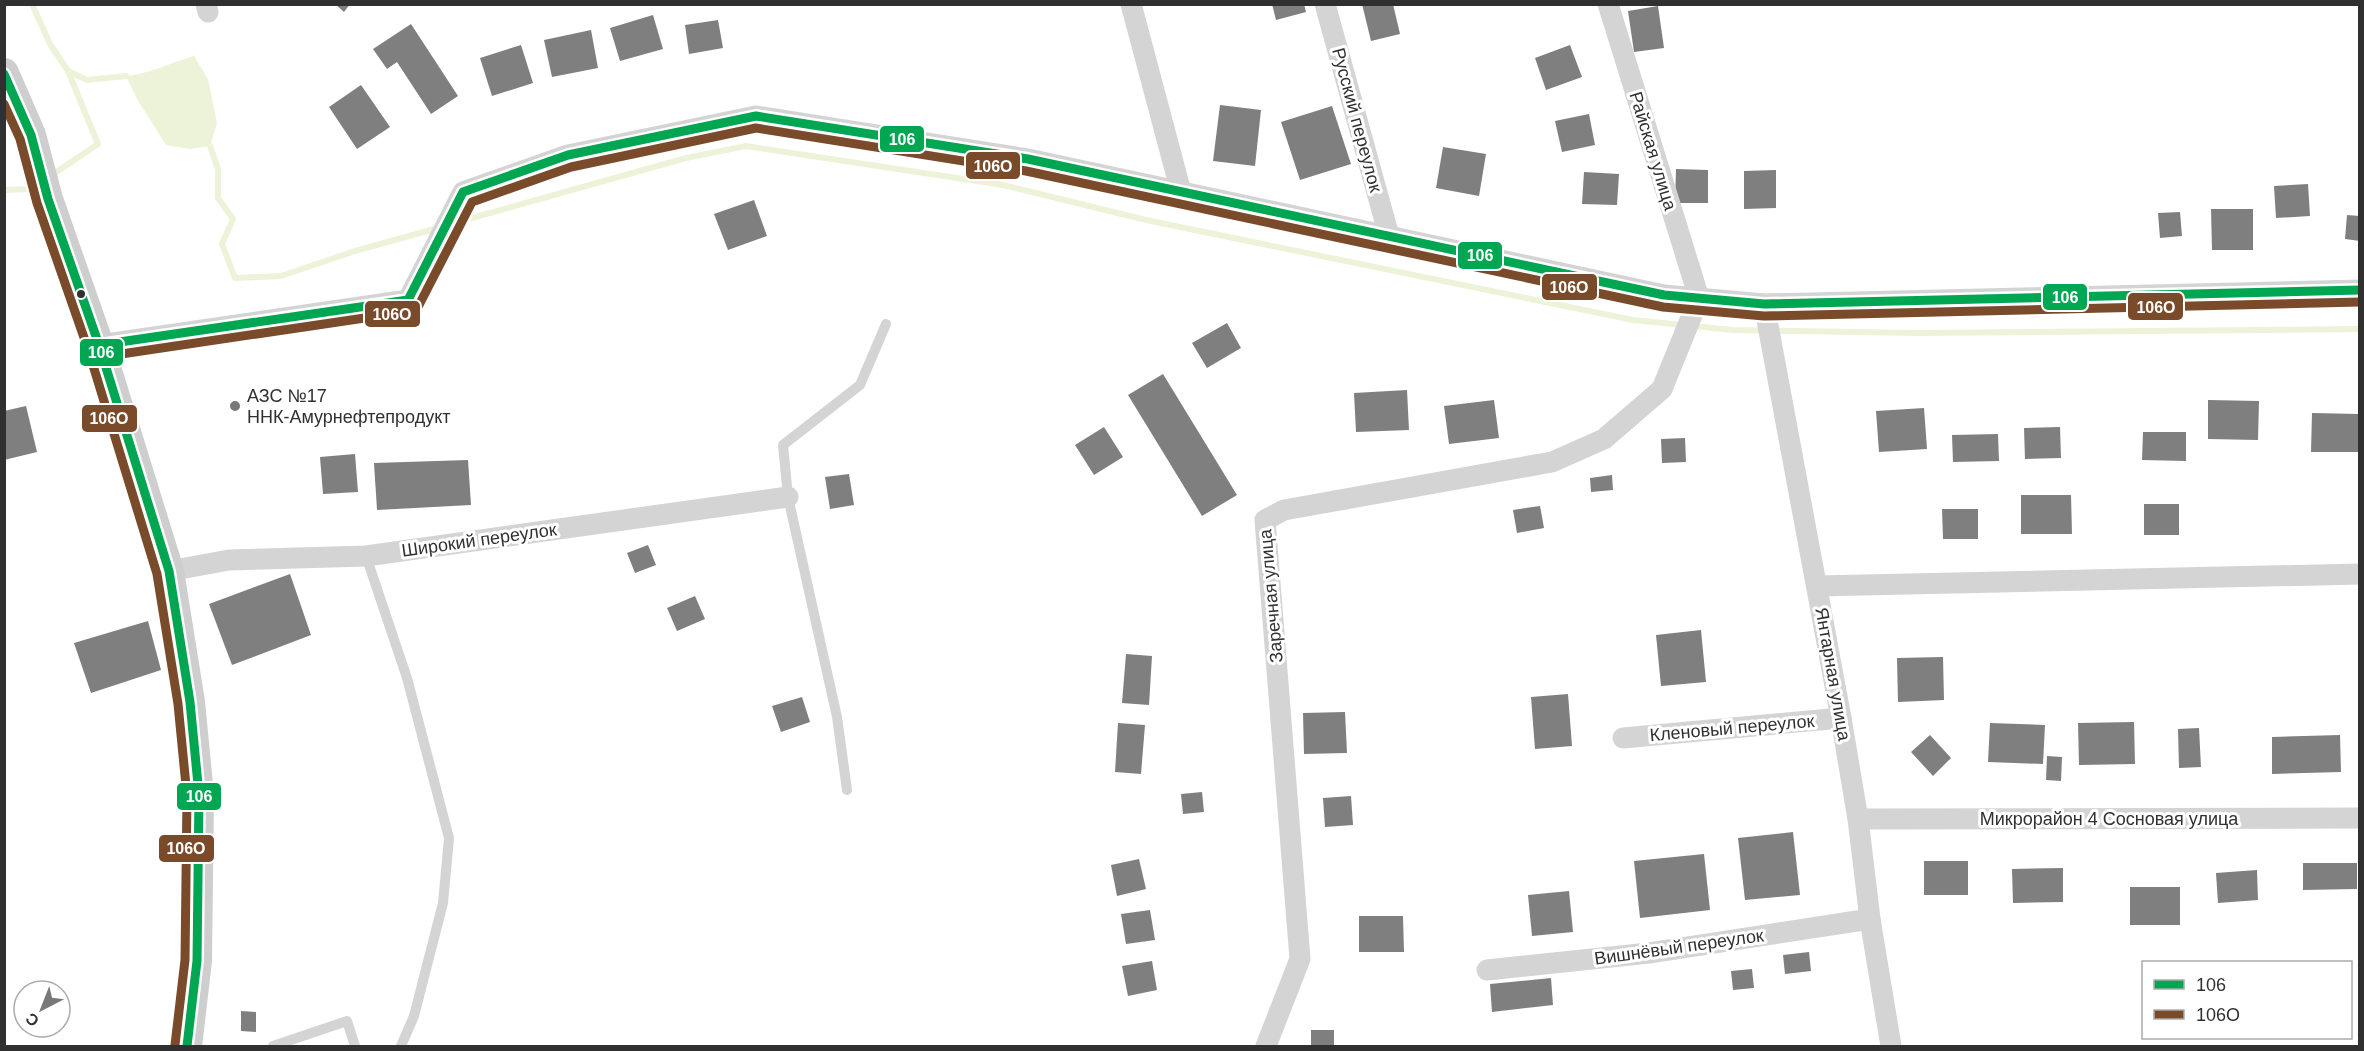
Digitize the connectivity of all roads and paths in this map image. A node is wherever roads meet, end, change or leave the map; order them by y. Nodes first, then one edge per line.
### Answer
1 (1131, 4) edge
2 (1325, 4) edge
3 (1608, 4) edge
4 (4, 73) edge
5 (1181, 192) junction
6 (1389, 236) junction
7 (2360, 290) edge
8 (1699, 298) junction
9 (1764, 304) junction
10 (886, 324) dead end
11 (99, 345) junction
12 (788, 497) junction
13 (366, 556) junction
14 (169, 570) junction
15 (2360, 574) edge
16 (1816, 586) junction
17 (1841, 718) junction
18 (1623, 738) dead end
19 (847, 790) dead end
20 (2360, 818) edge
21 (1858, 819) junction
22 (1870, 919) junction
23 (1487, 970) dead end
24 (187, 1047) edge
25 (273, 1047) edge
26 (355, 1047) edge
27 (401, 1047) edge
28 (1266, 1047) edge
29 (1891, 1047) edge

1 - 5 street
2 - 6 street, Русский переулок
3 - 8 street, Райская улица
4 - 11 street
5 - 6 street
5 - 11 street
6 - 8 street
7 - 9 street
8 - 9 street
8 - 28 street, Заречная улица
9 - 16 street, Янтарная улица
10 - 12 lane
11 - 14 street
12 - 13 street, Широкий переулок
12 - 19 lane
13 - 14 street, Широкий переулок
13 - 27 lane
14 - 24 street
15 - 16 street
16 - 17 street, Янтарная улица
17 - 18 street, Кленовый переулок
17 - 21 street, Янтарная улица
20 - 21 street, Микрорайон 4 Сосновая улица
21 - 22 street, Янтарная улица
22 - 23 street, Вишнёвый переулок
22 - 29 street, Янтарная улица
25 - 26 lane

